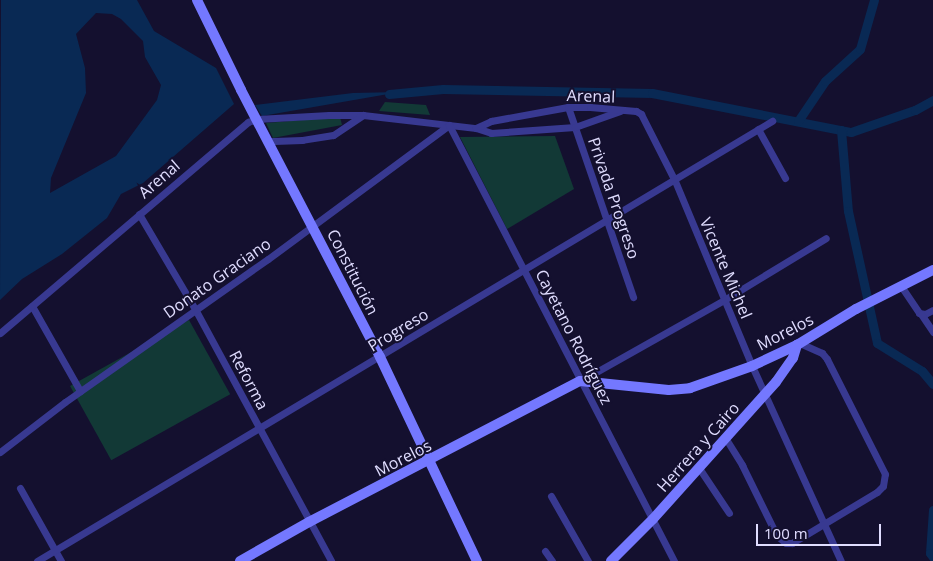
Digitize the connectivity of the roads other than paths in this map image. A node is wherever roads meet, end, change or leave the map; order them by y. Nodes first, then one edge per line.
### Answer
1 (197, 0) edge
2 (568, 107) junction
3 (623, 110) junction
4 (363, 115) junction
5 (257, 119) junction
6 (772, 121) dead end
7 (449, 125) junction
8 (575, 127) junction
9 (476, 128) junction
10 (758, 130) junction
11 (267, 140) junction
12 (785, 178) dead end
13 (675, 181) junction
14 (139, 214) junction
15 (607, 221) junction
16 (313, 226) junction
17 (826, 238) dead end
18 (933, 270) edge
19 (525, 271) junction
20 (901, 286) junction
21 (633, 297) dead end
22 (724, 300) junction
23 (32, 306) junction
24 (195, 309) junction
25 (933, 310) edge
26 (921, 314) junction
27 (0, 332) edge
28 (933, 332) edge
29 (799, 344) junction
30 (380, 357) junction
31 (752, 366) junction
32 (580, 382) junction
33 (80, 391) junction
34 (765, 395) junction
35 (259, 428) junction
36 (726, 439) junction
37 (0, 452) edge
38 (429, 462) junction
39 (699, 468) junction
40 (20, 488) dead end
41 (551, 496) dead end
42 (729, 514) dead end
43 (653, 519) junction
44 (309, 522) junction
45 (824, 522) junction
46 (55, 551) junction
47 (545, 551) dead end
48 (38, 561) edge
49 (61, 561) edge
50 (240, 561) edge
51 (331, 561) edge
52 (477, 561) edge
53 (552, 561) edge
54 (588, 561) edge
55 (611, 561) edge
56 (674, 561) edge
57 (841, 561) edge

1 - 5 street, Constitución
2 - 3 street, Arenal
2 - 8 street, Privada Progreso
2 - 9 street, Arenal
3 - 8 street, Arenal
3 - 13 street, Vicente Michel
4 - 5 street, Arenal
4 - 7 street, Arenal
4 - 11 street
5 - 11 street, Constitución
5 - 14 street, Arenal
6 - 10 street, Progreso
7 - 9 street, Arenal
7 - 16 street, Donato Graciano
7 - 19 street, Cayetano Rodríguez
8 - 9 street, Arenal
8 - 15 street, Privada Progreso
10 - 12 street
10 - 13 street, Progreso
11 - 16 street, Constitución
13 - 15 street, Progreso
13 - 22 street, Vicente Michel
14 - 23 street, Arenal
14 - 24 street, Reforma
15 - 19 street, Progreso
15 - 21 street, Privada Progreso
16 - 24 street, Donato Graciano
16 - 30 street, Constitución
17 - 22 street, Morelos
18 - 20 street, Morelos
19 - 30 street, Progreso
19 - 32 street, Cayetano Rodríguez
20 - 26 street
20 - 29 street, Morelos
22 - 31 street, Vicente Michel
22 - 32 street, Morelos
23 - 27 street, Arenal
23 - 33 street
24 - 33 street, Donato Graciano
24 - 35 street, Reforma
25 - 26 street
26 - 28 street
29 - 31 street, Morelos
29 - 34 street, Herrera y Cairo
29 - 45 street
30 - 35 street, Progreso
30 - 38 street, Constitución
31 - 32 street, Morelos
31 - 34 street, Vicente Michel
32 - 38 street, Morelos
32 - 43 street, Cayetano Rodríguez
33 - 37 street, Donato Graciano
34 - 36 street, Herrera y Cairo
34 - 45 street, Vicente Michel
35 - 44 street, Reforma
35 - 46 street, Progreso
36 - 39 street, Herrera y Cairo
36 - 45 street
38 - 44 street, Morelos
38 - 52 street, Constitución
39 - 42 street
39 - 43 street, Herrera y Cairo
40 - 46 street
41 - 54 street
43 - 55 street, Herrera y Cairo
43 - 56 street, Cayetano Rodríguez
44 - 50 street, Morelos
44 - 51 street, Reforma
45 - 57 street, Vicente Michel
46 - 48 street, Progreso
46 - 49 street
47 - 53 street

